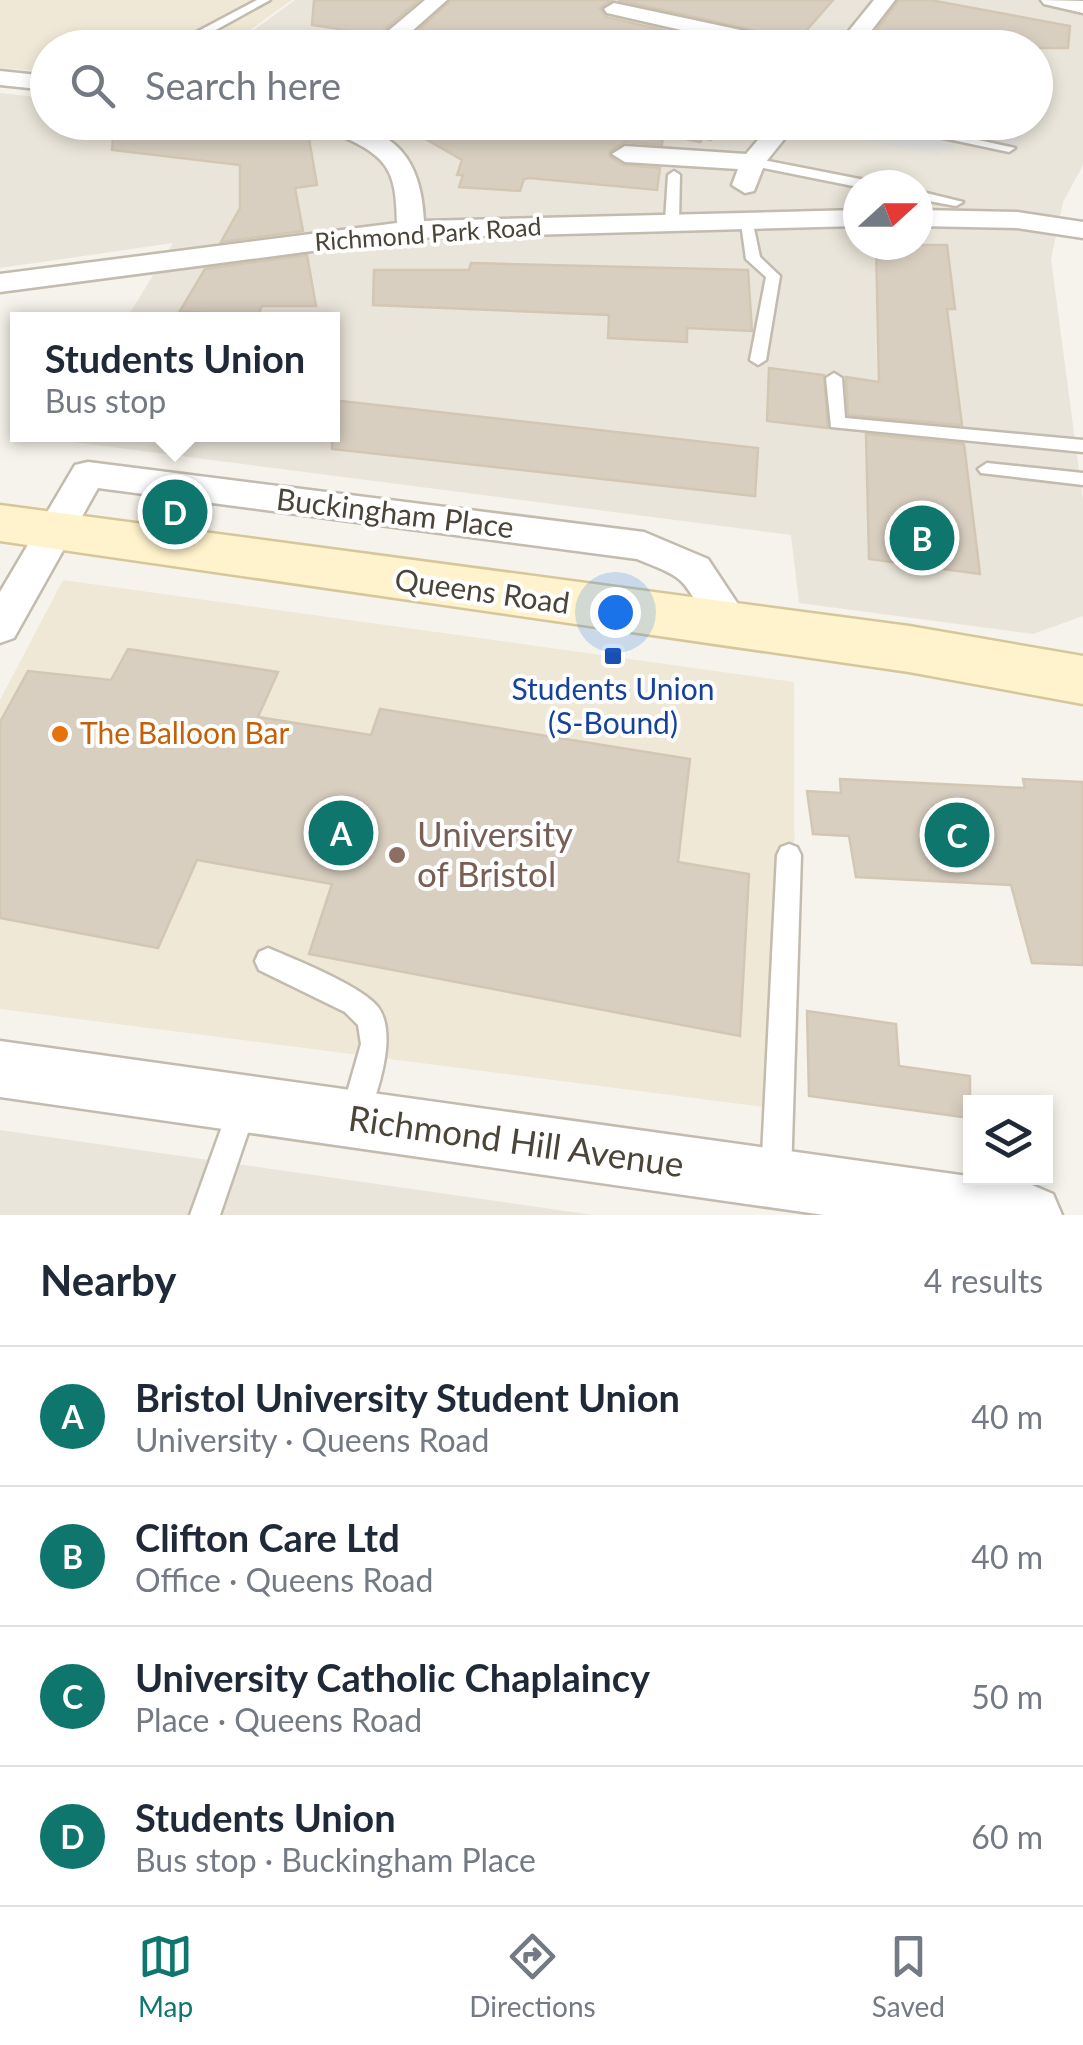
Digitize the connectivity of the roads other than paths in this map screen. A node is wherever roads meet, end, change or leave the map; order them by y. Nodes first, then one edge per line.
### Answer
1 (265, 0) edge
2 (437, 0) edge
3 (885, 0) edge
4 (1051, 0) edge
5 (620, 4) edge
6 (1083, 7) edge
7 (208, 30) edge
8 (401, 30) edge
9 (722, 30) edge
10 (861, 30) edge
11 (0, 78) edge
12 (30, 81) edge
13 (363, 140) edge
14 (771, 140) edge
15 (967, 140) edge
16 (1009, 148) dead end
17 (625, 154) dead end
18 (752, 162) junction
19 (674, 175) dead end
20 (843, 180) edge
21 (933, 197) edge
22 (956, 202) dead end
23 (843, 218) edge
24 (933, 218) edge
25 (745, 219) junction
26 (672, 222) junction
27 (411, 230) junction
28 (1083, 230) edge
29 (0, 283) edge
30 (758, 360) dead end
31 (834, 378) dead end
32 (1083, 446) edge
33 (987, 470) dead end
34 (1083, 479) edge
35 (0, 523) edge
36 (55, 531) junction
37 (0, 626) edge
38 (1083, 680) edge
39 (789, 855) dead end
40 (268, 961) dead end
41 (0, 1069) edge
42 (244, 1104) junction
43 (354, 1119) junction
44 (776, 1178) junction
45 (206, 1215) edge
46 (1032, 1215) edge

1 - 7 lane
2 - 8 street
3 - 10 street
4 - 6 street
5 - 9 street
11 - 12 street
13 - 27 street
14 - 18 street
15 - 16 lane
17 - 18 street
18 - 20 lane
18 - 25 street
19 - 26 lane
21 - 22 lane
23 - 25 street, Richmond Park Road
24 - 28 street
25 - 26 street, Richmond Park Road
25 - 30 lane
26 - 27 street, Richmond Park Road
27 - 29 street, Richmond Park Road
31 - 32 lane
33 - 34 lane
35 - 36 main road, Queens Road
36 - 37 street
36 - 38 main road, Queens Road
39 - 44 lane
40 - 43 lane
41 - 42 street, Richmond Hill Avenue
42 - 43 street, Richmond Hill Avenue
42 - 45 lane
43 - 44 street, Richmond Hill Avenue
44 - 46 street, Richmond Hill Avenue

